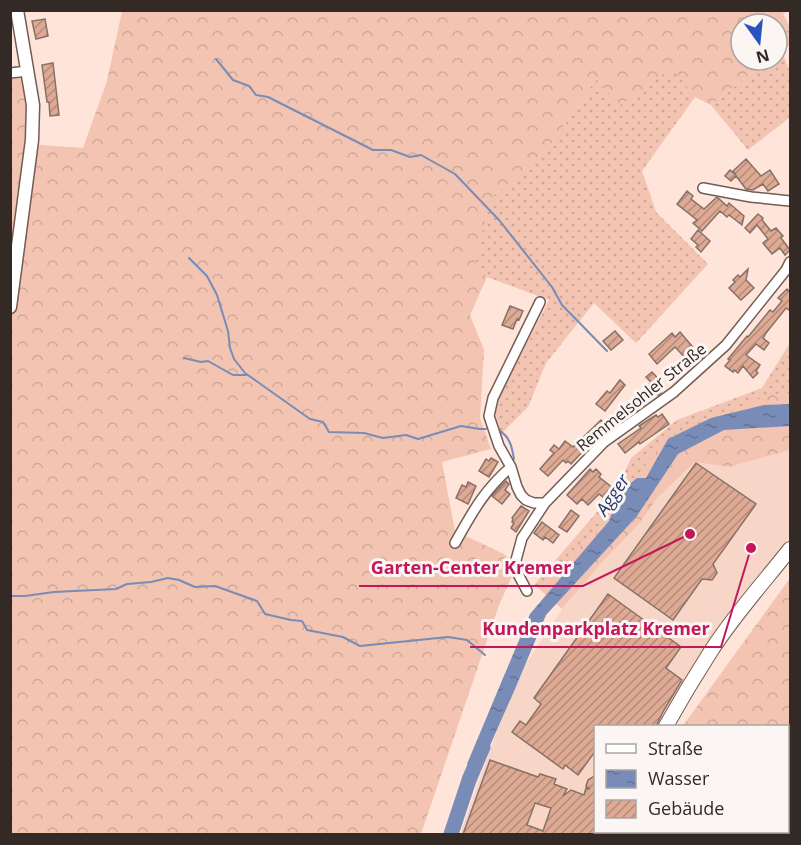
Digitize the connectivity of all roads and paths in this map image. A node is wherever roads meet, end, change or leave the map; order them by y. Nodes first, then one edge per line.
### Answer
1 (17, 10) edge
2 (28, 70) junction
3 (10, 73) edge
4 (703, 188) dead end
5 (790, 201) edge
6 (790, 262) edge
7 (540, 302) dead end
8 (10, 308) edge
9 (511, 467) junction
10 (545, 503) junction
11 (455, 543) dead end
12 (790, 549) edge
13 (527, 591) dead end
14 (667, 725) edge

1 - 2 main road
2 - 3 street
2 - 8 main road
4 - 5 street
6 - 10 street, Remmelsohler Straße
7 - 9 street
9 - 10 street
9 - 11 street
10 - 13 street, Remmelsohler Straße
12 - 14 main road

